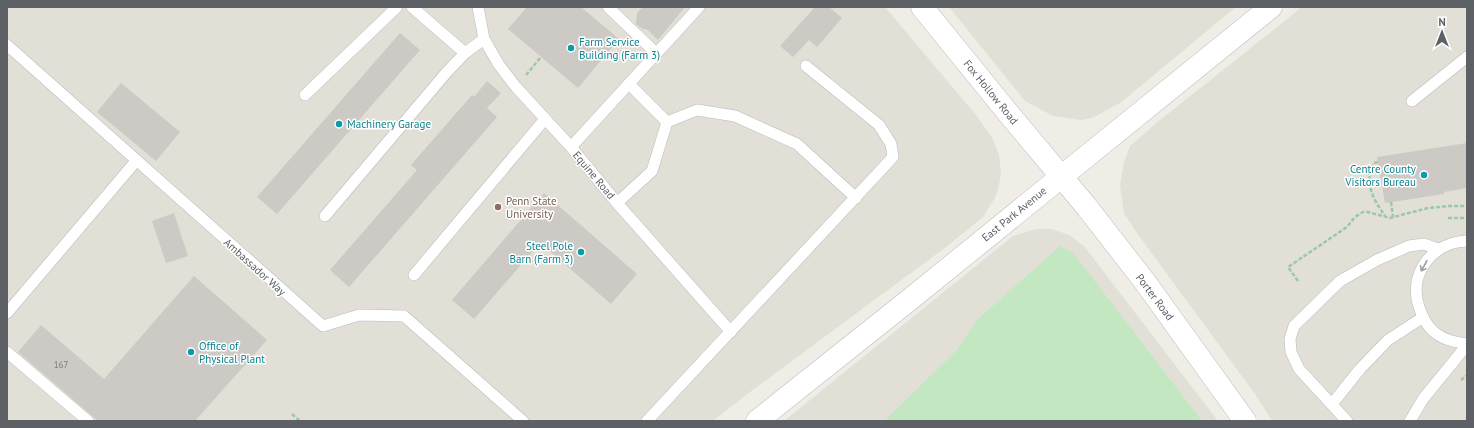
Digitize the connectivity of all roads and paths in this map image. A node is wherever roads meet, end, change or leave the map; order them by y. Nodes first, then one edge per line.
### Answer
1 (397, 7) edge
2 (412, 7) edge
3 (478, 7) edge
4 (608, 7) edge
5 (699, 7) edge
6 (922, 7) edge
7 (1271, 7) edge
8 (484, 39) junction
9 (7, 45) edge
10 (465, 53) junction
11 (656, 53) junction
12 (541, 57) dead end
13 (1467, 57) edge
14 (806, 66) dead end
15 (629, 84) junction
16 (516, 87) junction
17 (304, 95) dead end
18 (1412, 101) dead end
19 (545, 119) junction
20 (666, 122) junction
21 (571, 147) junction
22 (136, 161) junction
23 (1378, 162) dead end
24 (1061, 176) junction
25 (856, 198) junction
26 (1390, 202) dead end
27 (618, 203) junction
28 (1467, 206) edge
29 (325, 216) dead end
30 (1385, 216) junction
31 (1393, 217) junction
32 (1448, 218) dead end
33 (1467, 218) edge
34 (1467, 241) edge
35 (1438, 249) junction
36 (414, 275) dead end
37 (1298, 282) dead end
38 (7, 313) edge
39 (1422, 318) junction
40 (731, 332) junction
41 (1467, 345) edge
42 (7, 352) edge
43 (1332, 404) junction
44 (292, 414) dead end
45 (88, 421) edge
46 (300, 421) edge
47 (524, 421) edge
48 (647, 421) edge
49 (757, 421) edge
50 (1246, 421) edge
51 (1347, 421) edge
52 (1410, 421) edge

1 - 17 lane
2 - 10 lane
3 - 8 lane, Equine Road
4 - 11 lane
5 - 11 lane
6 - 24 main road, Fox Hollow Road
7 - 24 main road, East Park Avenue
8 - 10 lane
8 - 16 lane, Equine Road
9 - 22 lane, Ambassador Way
10 - 29 lane
11 - 15 lane
12 - 16 path
13 - 18 lane
14 - 25 lane
15 - 20 lane
15 - 21 lane
16 - 19 lane, Equine Road
19 - 21 lane, Equine Road
19 - 36 lane
20 - 25 lane
20 - 27 lane
21 - 27 lane, Equine Road
22 - 38 lane
22 - 47 lane, Ambassador Way
23 - 30 path
24 - 49 main road, East Park Avenue
24 - 50 main road, Porter Road
25 - 40 lane
26 - 31 path
27 - 40 lane, Equine Road
28 - 31 path
30 - 31 path
30 - 37 path
32 - 33 path
34 - 35 lane
35 -> 39 lane
35 - 43 lane
39 - 41 lane
39 - 43 lane
40 - 48 lane
41 - 52 lane
42 - 45 lane
43 - 51 lane
44 - 46 path

